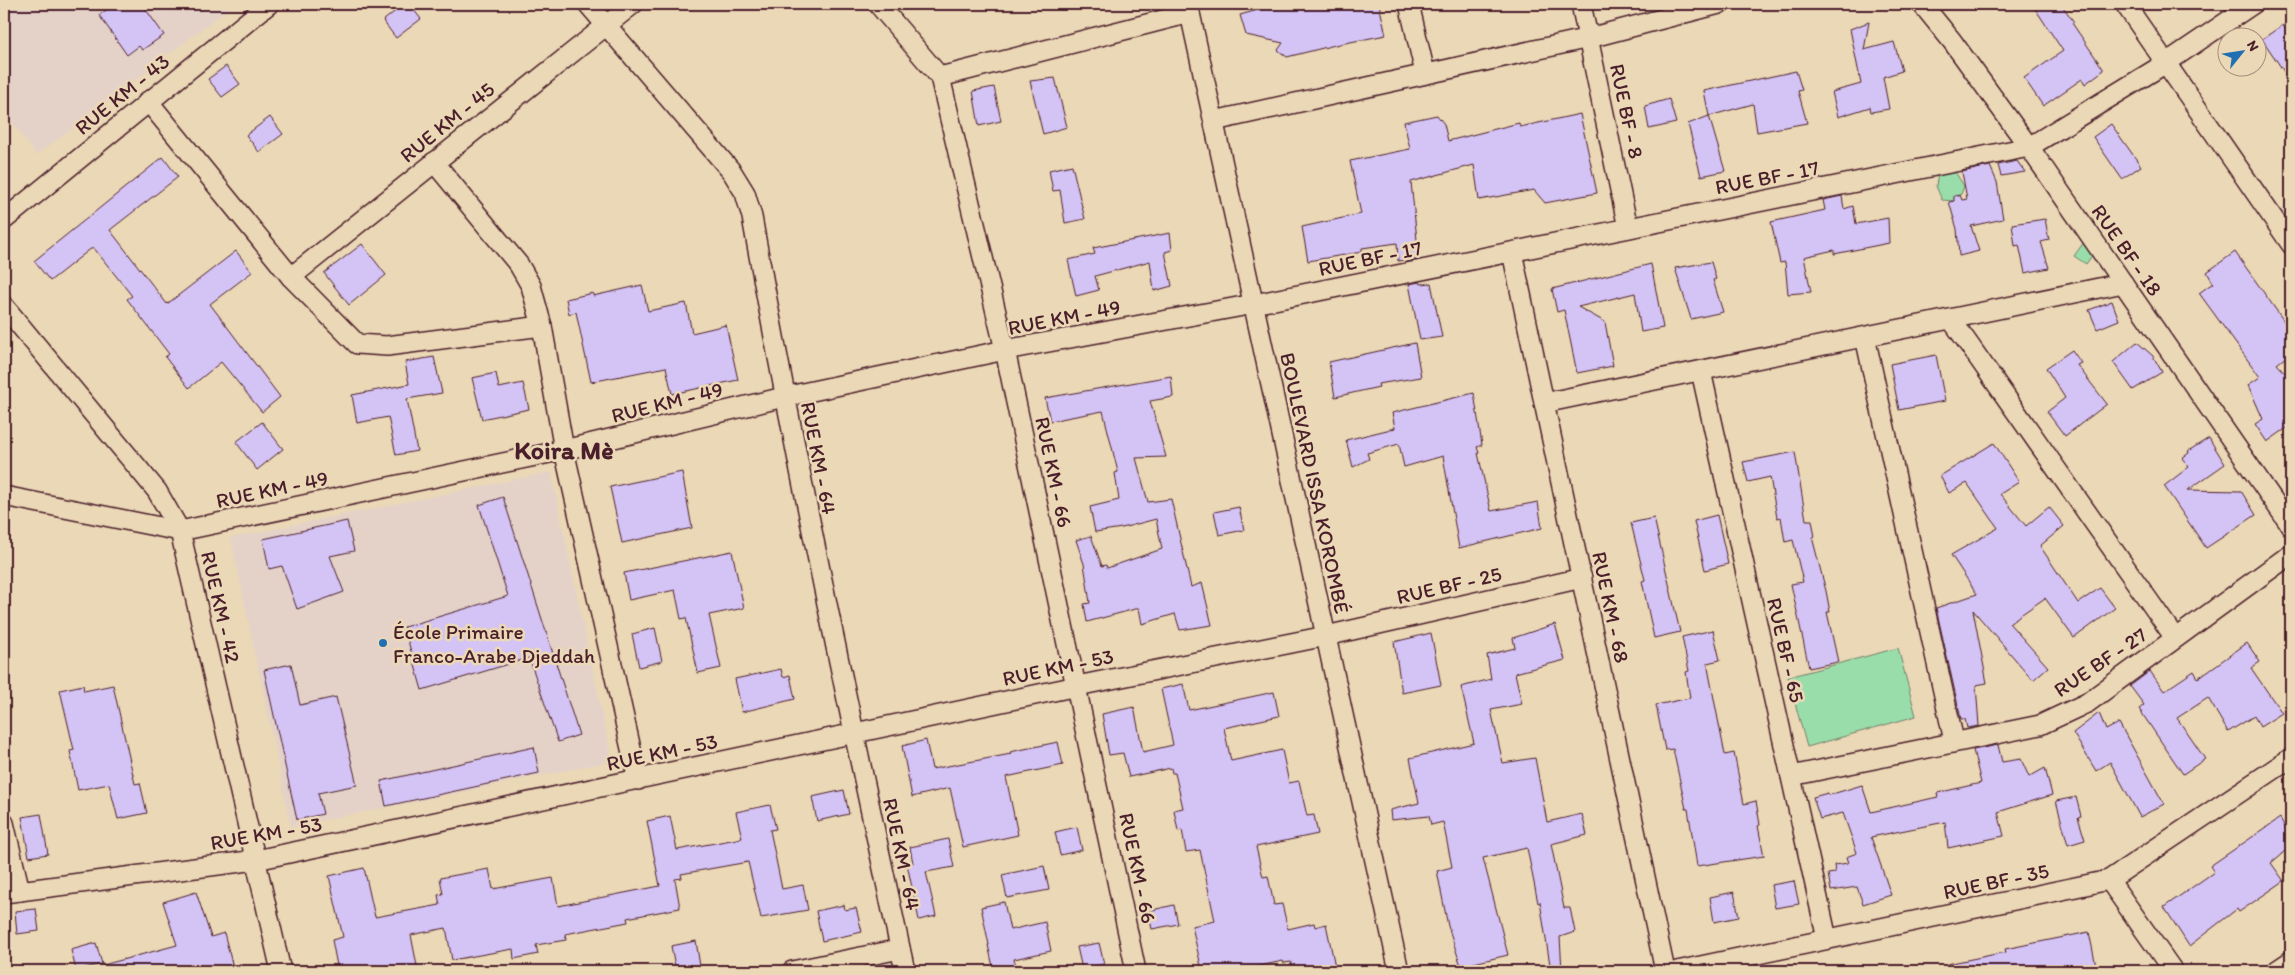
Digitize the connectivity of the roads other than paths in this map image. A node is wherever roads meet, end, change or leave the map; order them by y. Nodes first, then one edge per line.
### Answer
1 (269, 4) edge
2 (588, 4) edge
3 (632, 4) edge
4 (878, 4) edge
5 (1409, 4) edge
6 (1581, 4) edge
7 (1719, 4) edge
8 (1922, 4) edge
9 (2125, 4) edge
10 (2253, 4) edge
11 (1189, 8) edge
12 (605, 25) junction
13 (1589, 38) junction
14 (2166, 63) junction
15 (1425, 73) junction
16 (940, 77) junction
17 (148, 101) junction
18 (1214, 121) junction
19 (2028, 147) junction
20 (434, 162) junction
21 (4, 220) edge
22 (1628, 228) junction
23 (2291, 244) edge
24 (1512, 252) junction
25 (291, 277) junction
26 (2123, 283) junction
27 (1254, 304) junction
28 (4, 306) edge
29 (1951, 319) junction
30 (542, 326) junction
31 (1865, 337) junction
32 (1005, 350) junction
33 (1701, 371) junction
34 (784, 397) junction
35 (1544, 403) junction
36 (564, 450) junction
37 (4, 496) edge
38 (2291, 526) edge
39 (180, 531) junction
40 (2291, 554) edge
41 (1582, 578) junction
42 (1326, 636) junction
43 (2175, 638) junction
44 (1077, 686) junction
45 (852, 735) junction
46 (1954, 741) junction
47 (2291, 758) edge
48 (1791, 776) junction
49 (638, 780) junction
50 (4, 824) edge
51 (256, 860) junction
52 (2109, 880) junction
53 (12, 892) edge
54 (1827, 939) junction
55 (900, 949) junction
56 (2291, 961) edge
57 (281, 971) edge
58 (792, 971) edge
59 (904, 971) edge
60 (1136, 971) edge
61 (1399, 971) edge
62 (1665, 971) edge
63 (1677, 971) edge
64 (2173, 971) edge
65 (2276, 971) edge

1 - 17 street, RUE KM - 43
2 - 12 street, RUE KM - 64
3 - 12 street, RUE KM - 45
4 - 16 street, RUE KM - 66
5 - 15 street
6 - 13 street, RUE BF - 8
7 - 13 street
8 - 19 street, RUE BF - 18
9 - 14 street
10 - 14 street, RUE BF - 17
11 - 16 street
11 - 18 street, BOULEVARD ISSA KOROMBÉ
12 - 20 street, RUE KM - 45
12 - 34 street, RUE KM - 64
13 - 15 street
13 - 22 street, RUE BF - 8
14 - 19 street, RUE BF - 17
14 - 23 street
15 - 18 street
16 - 32 street, RUE KM - 66
17 - 21 street, RUE KM - 43
17 - 25 street
18 - 27 street, BOULEVARD ISSA KOROMBÉ
19 - 22 street, RUE BF - 17
19 - 26 street, RUE BF - 18
20 - 25 street, RUE KM - 45
20 - 30 street
22 - 24 street, RUE BF - 17
24 - 27 street, RUE BF - 17
24 - 35 street, RUE KM - 68
25 - 30 street
26 - 29 street
26 - 38 street, RUE BF - 18
27 - 32 street, RUE KM - 49
27 - 42 street, BOULEVARD ISSA KOROMBÉ
28 - 39 street, RUE KM - 42
29 - 31 street
29 - 43 street
30 - 36 street
31 - 33 street
31 - 46 street
32 - 34 street, RUE KM - 49
32 - 44 street, RUE KM - 66
33 - 35 street
33 - 48 street, RUE BF - 65
34 - 36 street, RUE KM - 49
34 - 45 street, RUE KM - 64
35 - 41 street, RUE KM - 68
36 - 39 street, RUE KM - 49
36 - 49 street
37 - 39 street, RUE KM - 49
39 - 51 street, RUE KM - 42
40 - 43 street, RUE BF - 27
41 - 42 street, RUE BF - 25
41 - 62 street, RUE KM - 68
42 - 44 street, RUE KM - 53
42 - 61 street, BOULEVARD ISSA KOROMBÉ
43 - 46 street, RUE BF - 27
44 - 45 street, RUE KM - 53
44 - 60 street, RUE KM - 66
45 - 49 street, RUE KM - 53
45 - 55 street, RUE KM - 64
46 - 48 street, RUE BF - 27
47 - 52 street, RUE BF - 35
48 - 54 street, RUE BF - 65
49 - 51 street, RUE KM - 53
50 - 53 street
51 - 53 street, RUE KM - 53
51 - 57 street, RUE KM - 42
52 - 54 street, RUE BF - 35
52 - 64 street
54 - 63 street, RUE BF - 35
55 - 58 street
55 - 59 street, RUE KM - 64
56 - 65 street

